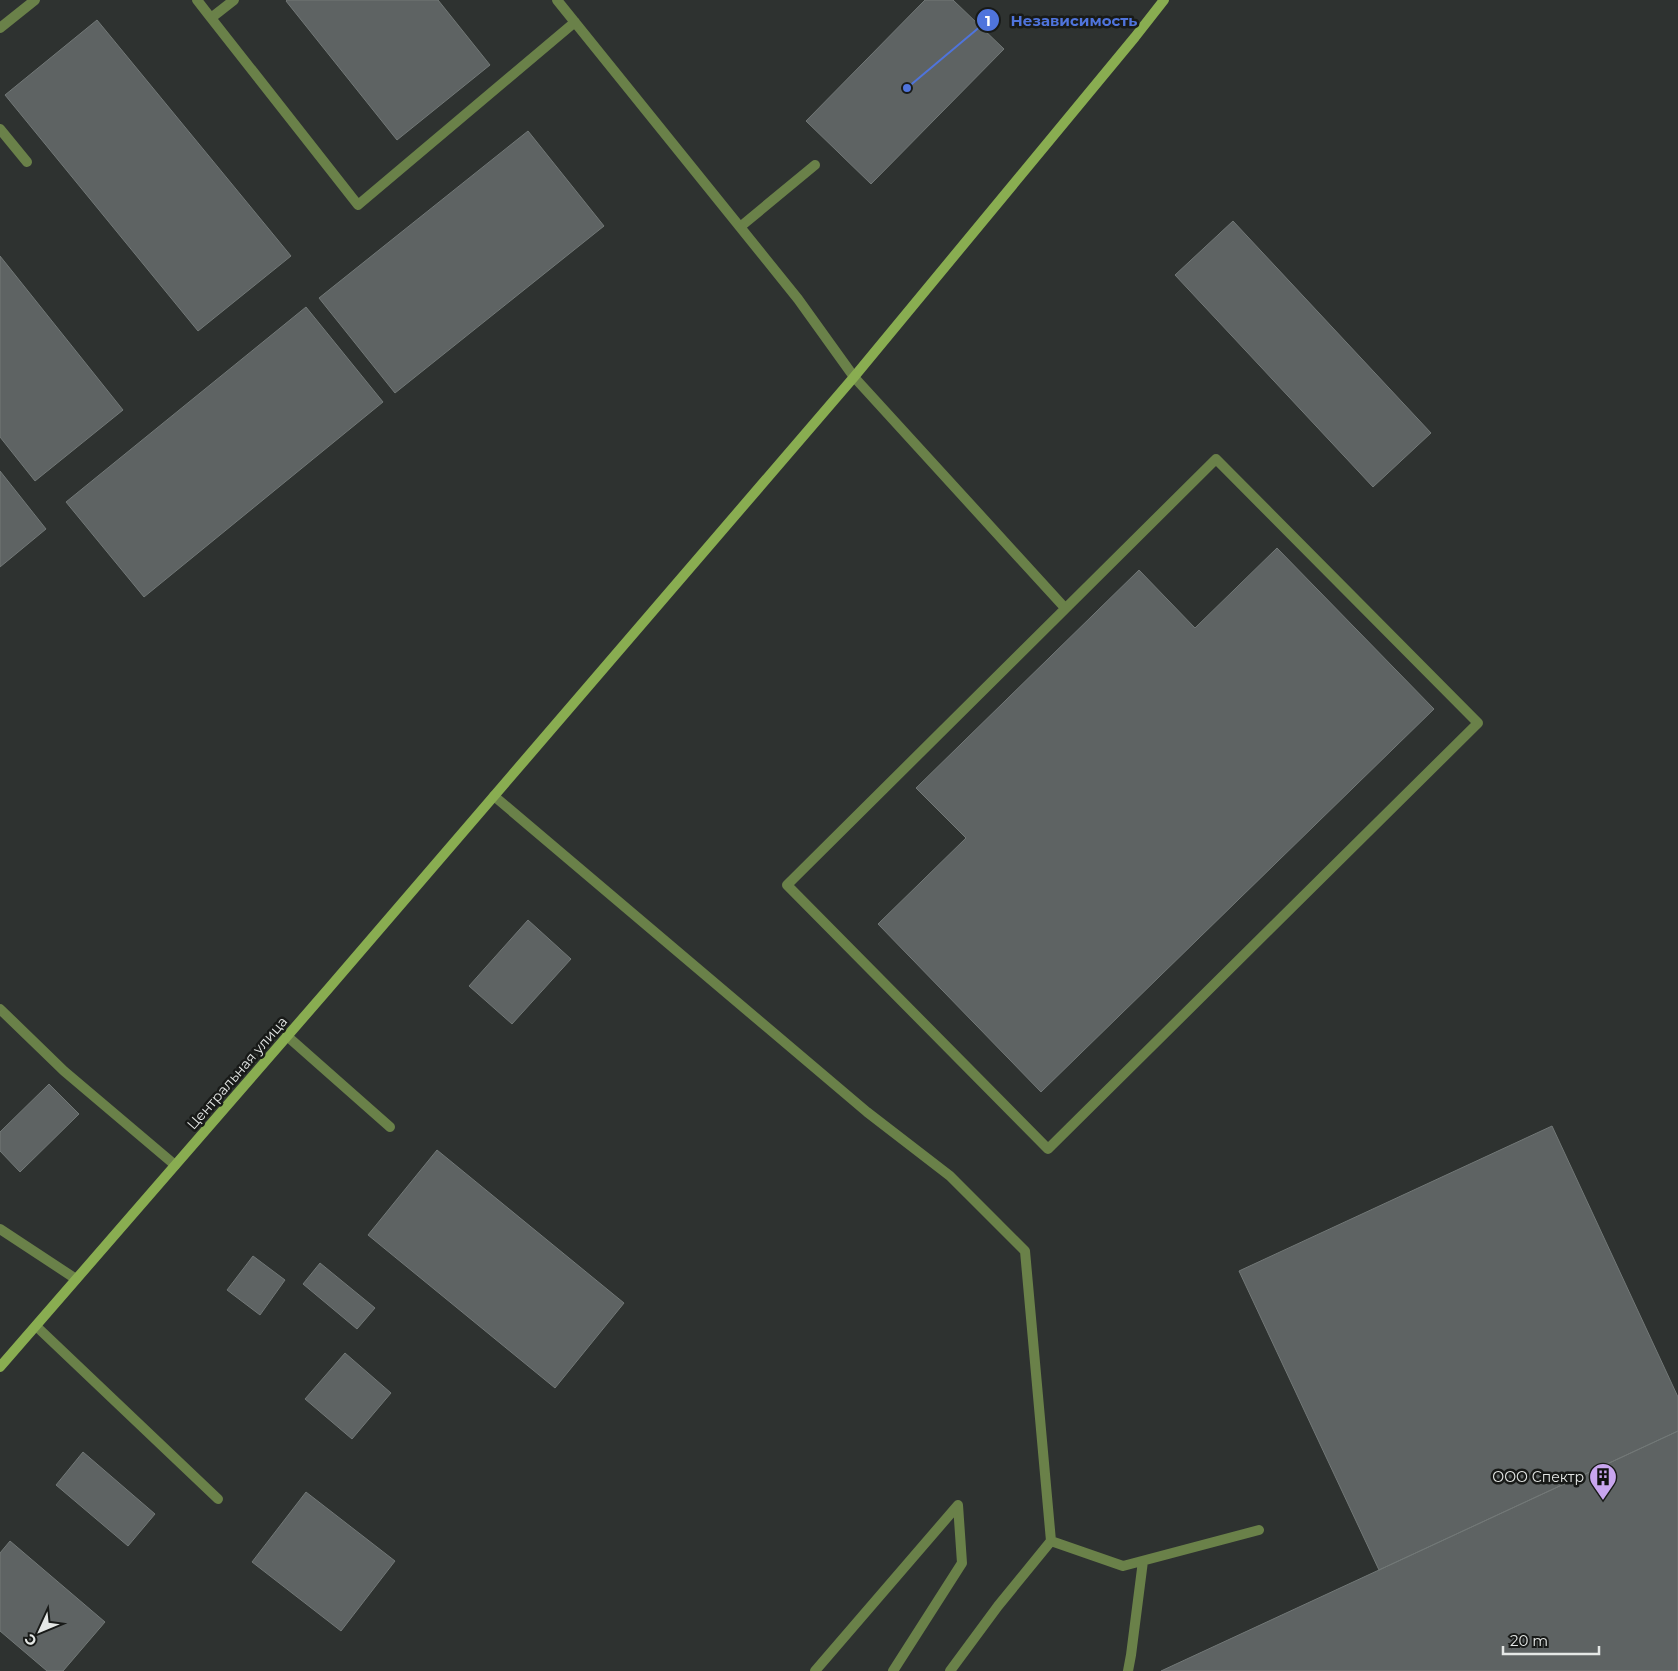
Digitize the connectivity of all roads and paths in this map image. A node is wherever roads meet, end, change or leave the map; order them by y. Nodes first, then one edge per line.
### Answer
1 (35, 0) edge
2 (197, 0) edge
3 (234, 0) edge
4 (557, 0) edge
5 (1164, 0) edge
6 (211, 18) junction
7 (575, 22) junction
8 (0, 28) edge
9 (0, 129) edge
10 (27, 162) dead end
11 (816, 165) dead end
12 (740, 227) junction
13 (854, 377) junction
14 (1065, 608) junction
15 (494, 796) junction
16 (0, 1009) edge
17 (287, 1036) junction
18 (390, 1127) dead end
19 (175, 1165) junction
20 (0, 1229) edge
21 (76, 1279) junction
22 (36, 1326) junction
23 (0, 1367) edge
24 (218, 1499) dead end
25 (1259, 1530) dead end
26 (1051, 1541) junction
27 (1143, 1560) junction
28 (815, 1671) edge
29 (893, 1671) edge
30 (950, 1671) edge
31 (1128, 1671) edge

1 - 8 lane
2 - 6 lane
3 - 6 lane
4 - 7 lane
5 - 13 main road, Центральная улица
6 - 7 lane
7 - 12 lane
9 - 10 lane
11 - 12 lane
12 - 13 lane
13 - 14 lane
13 - 15 main road, Центральная улица
14 - 14 lane
15 - 17 main road, Центральная улица
15 - 26 lane
16 - 19 lane
17 - 18 lane
17 - 19 main road, Центральная улица
19 - 21 main road, Центральная улица
20 - 21 lane
21 - 22 main road, Центральная улица
22 - 23 main road, Центральная улица
22 - 24 lane
25 - 27 lane
26 - 27 lane
26 - 30 lane
27 - 31 lane
28 - 29 lane

